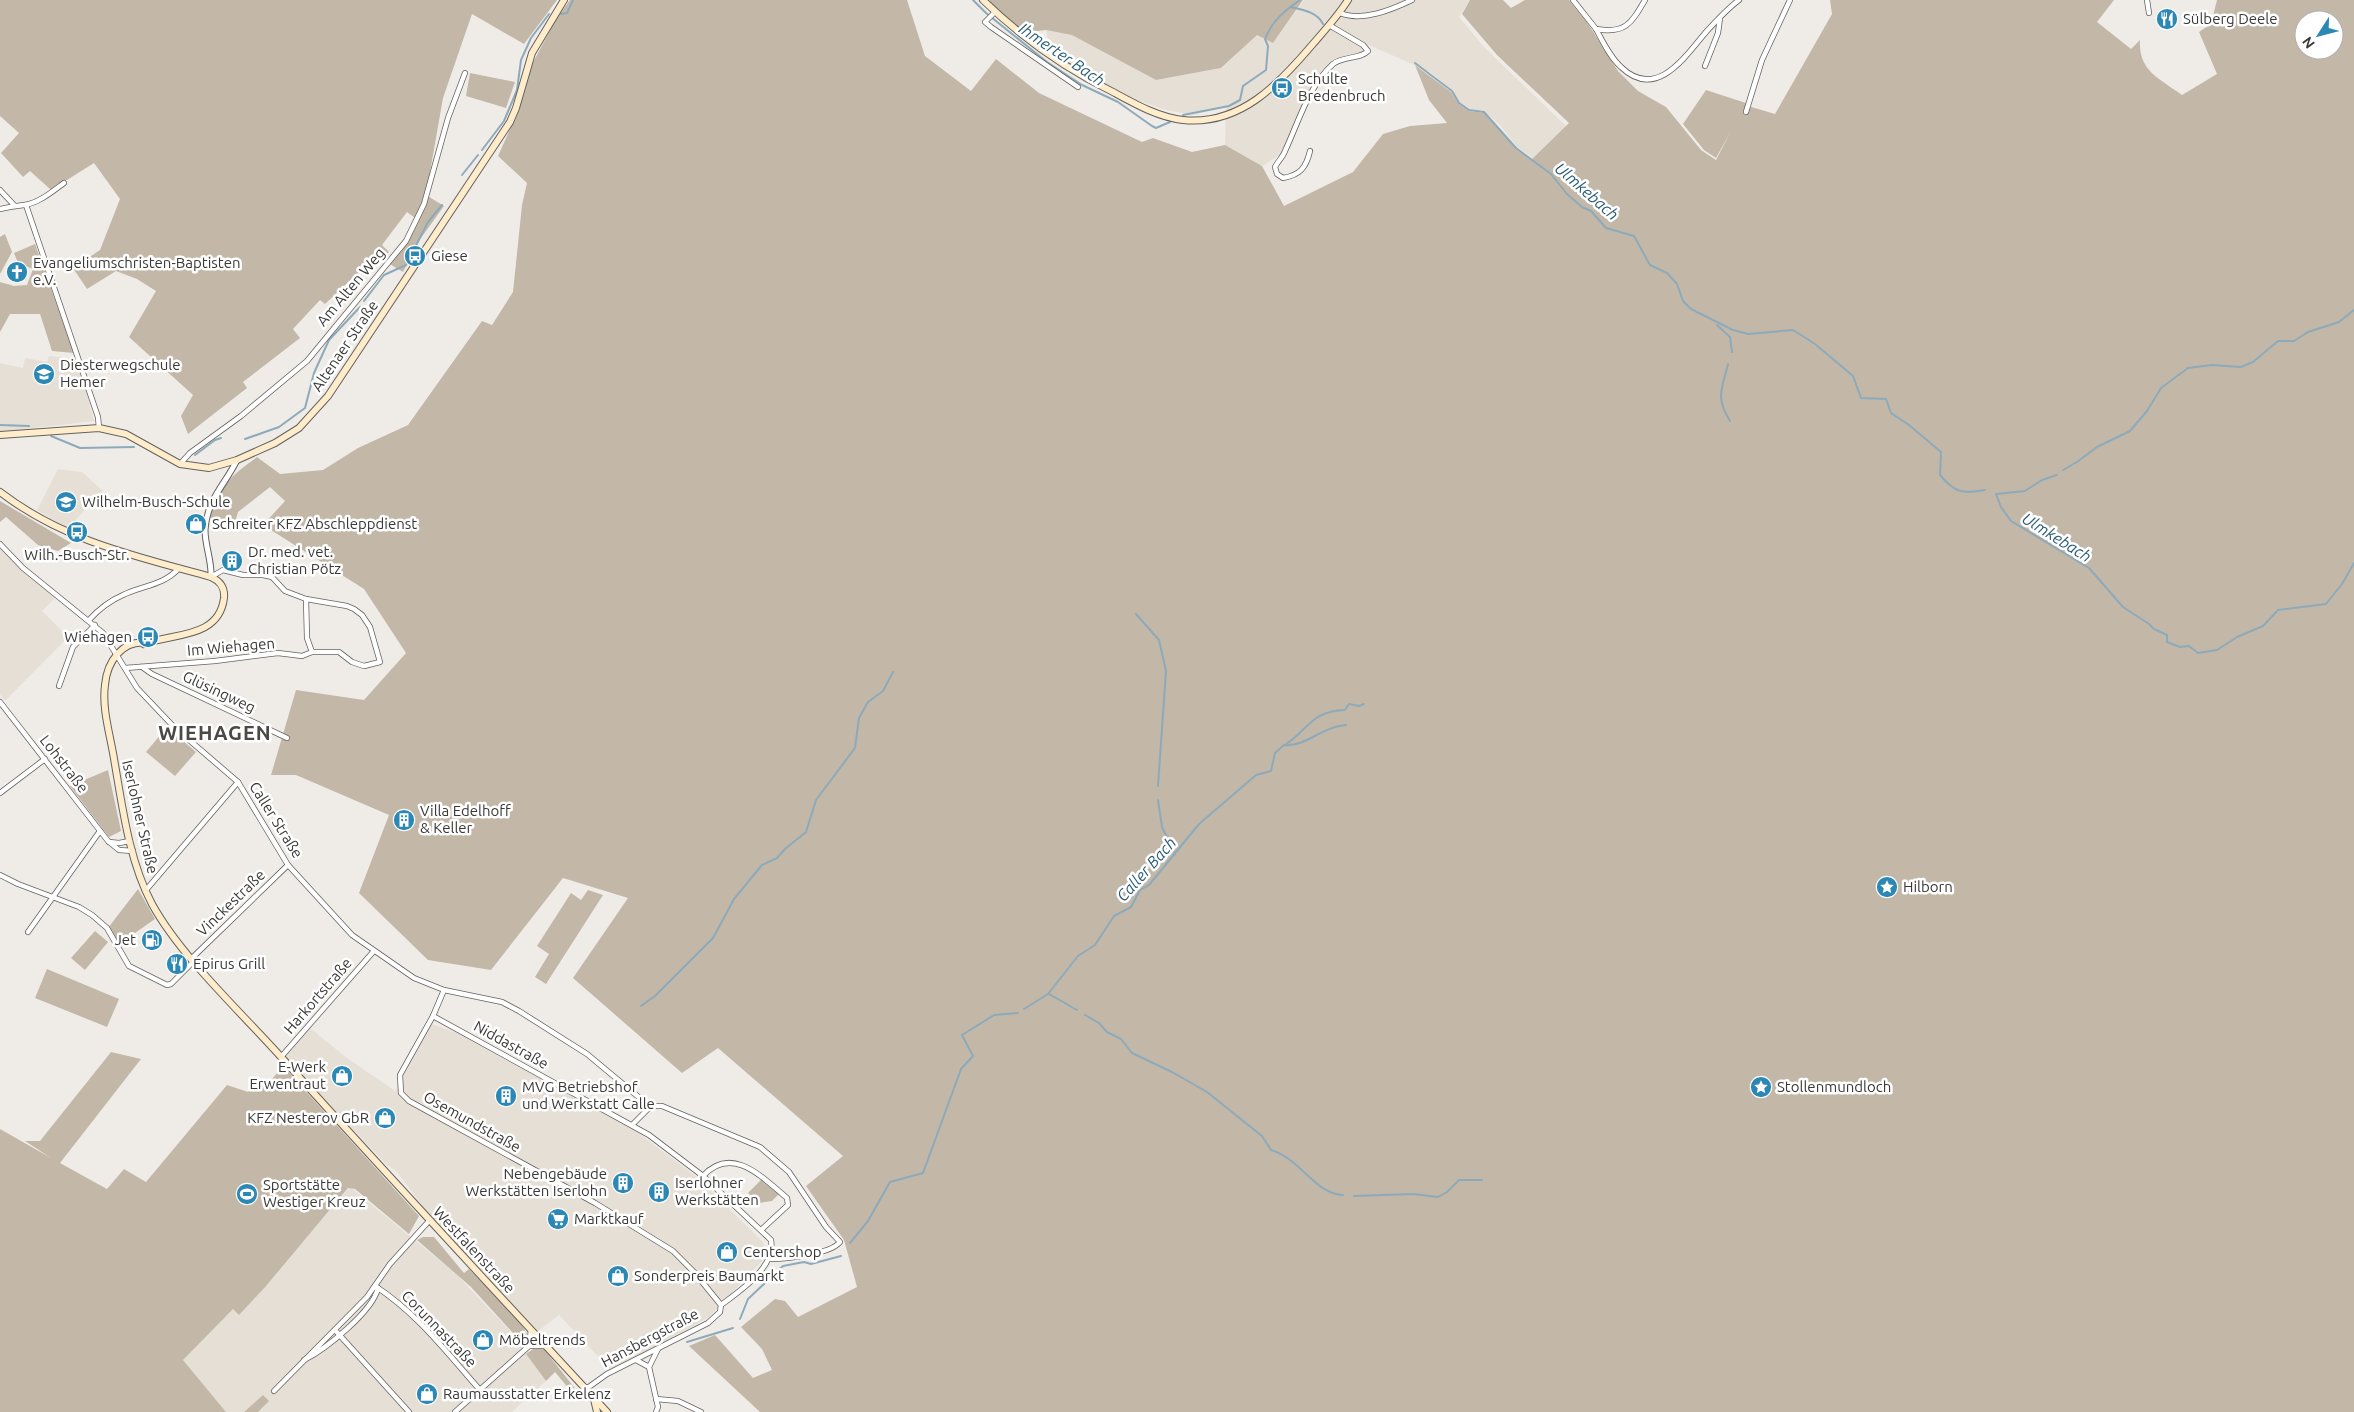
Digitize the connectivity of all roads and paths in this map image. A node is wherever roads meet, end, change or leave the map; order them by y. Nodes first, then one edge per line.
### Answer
1 (564, 0) edge
2 (1348, 0) edge
3 (1412, 0) edge
4 (1573, 0) edge
5 (1645, 0) edge
6 (1739, 0) edge
7 (1790, 0) edge
8 (2147, 0) edge
9 (986, 1) edge
10 (995, 12) junction
11 (1340, 13) junction
12 (2149, 13) dead end
13 (1720, 18) junction
14 (1329, 25) junction
15 (1596, 29) junction
16 (1706, 66) dead end
17 (465, 73) dead end
18 (1078, 87) dead end
19 (1746, 112) dead end
20 (1310, 151) dead end
21 (64, 183) dead end
22 (0, 190) edge
23 (14, 205) junction
24 (26, 205) junction
25 (0, 209) edge
26 (99, 428) junction
27 (0, 435) edge
28 (237, 460) junction
29 (180, 464) junction
30 (0, 492) edge
31 (0, 544) edge
32 (178, 568) junction
33 (210, 577) junction
34 (306, 599) junction
35 (89, 620) junction
36 (95, 625) junction
37 (312, 652) junction
38 (117, 654) junction
39 (142, 667) junction
40 (125, 668) junction
41 (59, 686) dead end
42 (0, 702) edge
43 (287, 738) dead end
44 (45, 759) junction
45 (238, 782) junction
46 (0, 793) edge
47 (100, 831) junction
48 (108, 841) junction
49 (130, 841) junction
50 (132, 851) junction
51 (288, 865) junction
52 (0, 875) edge
53 (146, 890) junction
54 (53, 898) junction
55 (28, 932) dead end
56 (373, 952) junction
57 (193, 960) junction
58 (444, 990) junction
59 (433, 1016) junction
60 (281, 1057) junction
61 (323, 1105) joint
62 (648, 1109) junction
63 (632, 1125) junction
64 (703, 1176) junction
65 (430, 1221) junction
66 (761, 1230) junction
67 (770, 1259) junction
68 (377, 1287) junction
69 (721, 1305) junction
70 (335, 1330) junction
71 (531, 1330) junction
72 (340, 1335) junction
73 (529, 1346) junction
74 (546, 1346) junction
75 (659, 1349) junction
76 (636, 1360) junction
77 (301, 1362) junction
78 (649, 1367) junction
79 (586, 1389) junction
80 (480, 1390) junction
81 (274, 1391) dead end
82 (594, 1398) junction
83 (656, 1399) junction
84 (409, 1412) edge
85 (456, 1412) edge
86 (597, 1412) edge
87 (607, 1412) edge
88 (656, 1412) edge
89 (701, 1412) edge

1 - 28 main road, Altenaer Straße
2 - 11 main road
3 - 11 street
4 - 15 street
5 - 15 street
6 - 13 street
7 - 19 street
8 - 12 street
9 - 10 main road
10 - 14 main road
10 - 18 street
11 - 14 main road
13 - 15 street
13 - 16 street
14 - 20 street
17 - 29 street, Am Alten Weg
21 - 24 street
22 - 23 street
23 - 24 street
23 - 25 street
24 - 26 street
26 - 27 main road, Altenaer Straße
26 - 29 main road, Altenaer Straße
28 - 29 main road, Altenaer Straße
28 - 33 street
30 - 32 main road
31 - 35 street, Caller Straße
32 - 33 main road
32 - 35 street
33 - 34 street
33 - 38 main road
34 - 37 street
34 - 37 street, Im Wiehagen
35 - 36 street, Caller Straße
36 - 38 street, Caller Straße
36 - 41 street
37 - 39 street, Im Wiehagen
38 - 40 street, Caller Straße
38 - 49 main road, Iserlohner Straße
39 - 40 street, Im Wiehagen
39 - 43 street, Glüsingweg
40 - 45 street, Caller Straße
42 - 44 street, Lohstraße
44 - 46 street
44 - 47 street, Lohstraße
45 - 51 street, Caller Straße
45 - 53 street
47 - 48 street, Lohstraße
47 - 54 street
48 - 49 street
48 - 50 street, Lohstraße
49 - 50 main road, Iserlohner Straße
50 - 53 main road, Iserlohner Straße
51 - 56 street, Caller Straße
51 - 57 street, Vinckestraße
52 - 54 street
53 - 57 main road, Iserlohner Straße
54 - 55 street
54 - 57 street, Vinckestraße
56 - 58 street, Caller Straße
56 - 60 street, Harkortstraße
57 - 60 main road, Iserlohner Straße
58 - 59 street, Osemundstraße
58 - 62 street, Caller Straße
59 - 63 street, Niddastraße
59 - 69 street, Osemundstraße
60 - 61 main road, Iserlohner Straße
61 - 65 main road, Westfalenstraße
62 - 63 street
62 - 67 street
63 - 64 street, Niddastraße
64 - 66 street, Niddastraße
64 - 66 street
65 - 68 street, Corunnastraße
65 - 71 main road, Westfalenstraße
66 - 67 street, Niddastraße
67 - 69 street, Hansbergstraße
68 - 70 street, Corunnastraße
68 - 72 street, Corunnastraße
68 - 80 street, Corunnastraße
69 - 75 street, Hansbergstraße
70 - 72 street
70 - 77 street, Corunnastraße
71 - 73 street
71 - 74 main road, Westfalenstraße
72 - 77 street, Corunnastraße
72 - 84 street
73 - 74 street
73 - 80 street, Corunnastraße
74 - 79 main road, Westfalenstraße
75 - 76 street, Hansbergstraße
75 - 78 street
76 - 78 street
76 - 79 street, Hansbergstraße
77 - 81 street, Corunnastraße
78 - 83 street
79 - 82 main road, Westfalenstraße
80 - 85 street, Corunnastraße
82 - 86 main road
82 - 87 main road, Westfalenstraße
83 - 88 street
83 - 89 street

